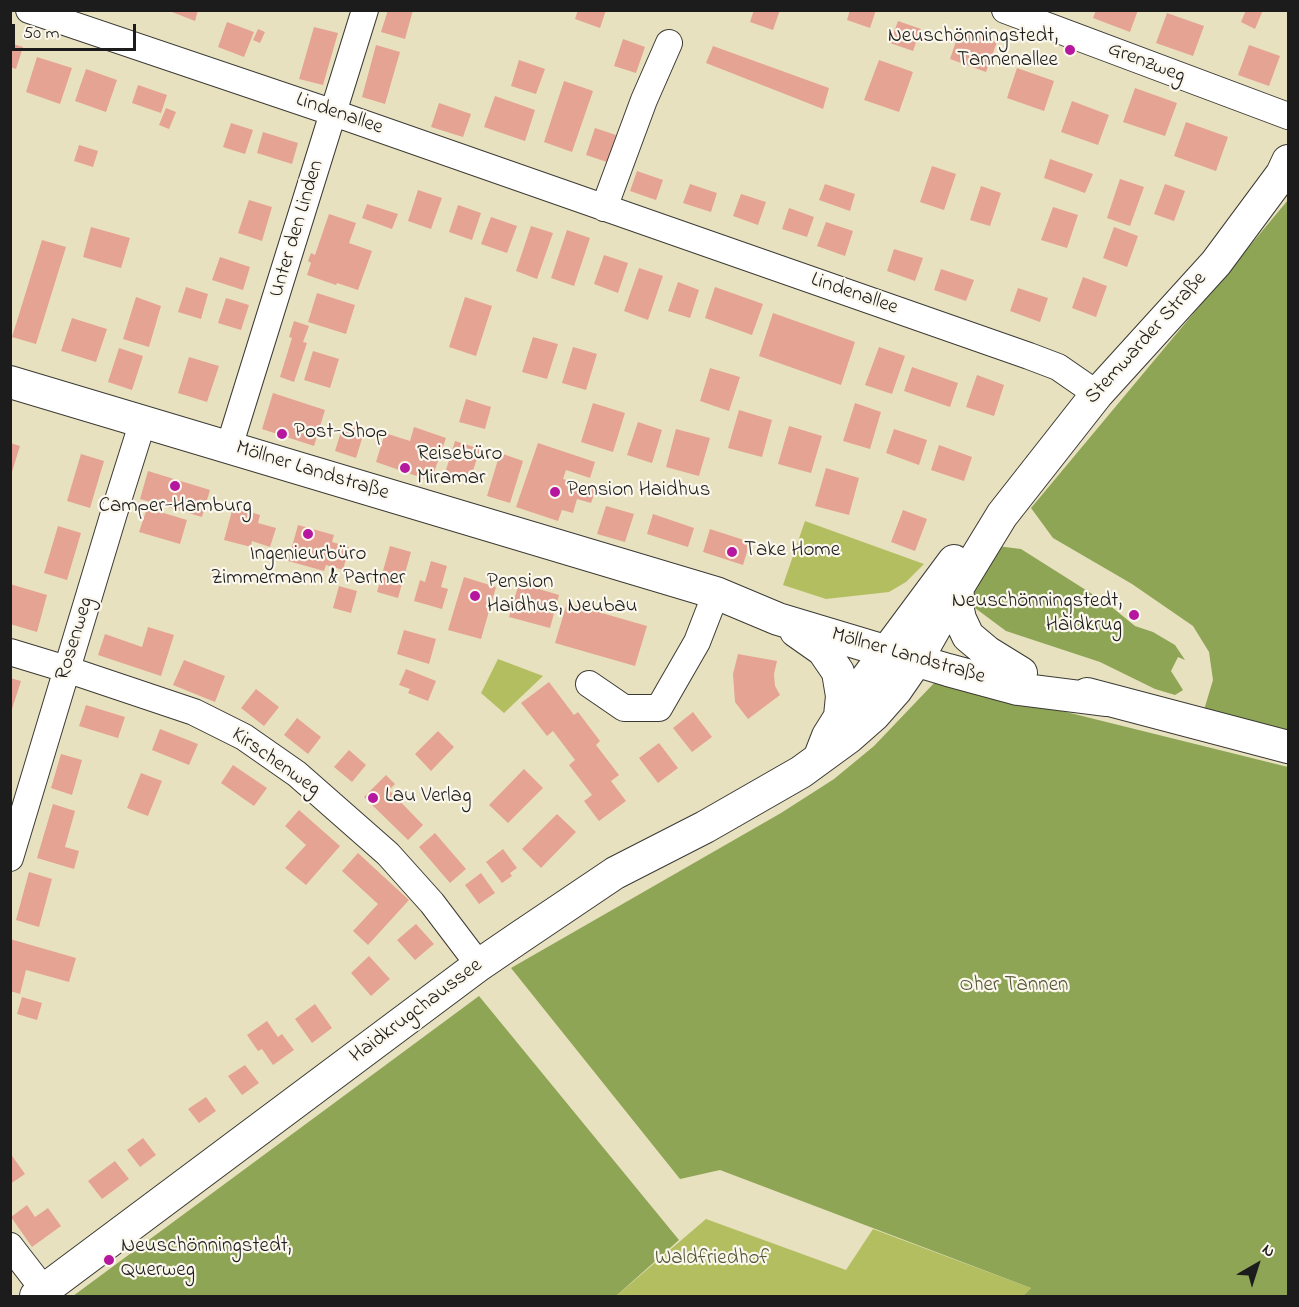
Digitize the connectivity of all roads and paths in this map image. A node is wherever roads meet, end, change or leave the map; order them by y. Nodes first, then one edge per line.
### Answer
1 (29, 10) edge
2 (365, 10) edge
3 (1005, 10) edge
4 (74, 18) edge
5 (669, 43) dead end
6 (334, 112) junction
7 (1288, 116) edge
8 (1288, 161) edge
9 (604, 208) junction
10 (10, 382) edge
11 (1097, 394) junction
12 (143, 422) junction
13 (229, 447) junction
14 (1002, 514) junction
15 (958, 587) junction
16 (716, 593) junction
17 (778, 619) junction
18 (906, 648) junction
19 (10, 652) edge
20 (66, 669) junction
21 (1021, 673) junction
22 (589, 684) dead end
23 (1105, 700) junction
24 (840, 716) junction
25 (1288, 747) edge
26 (818, 759) junction
27 (10, 858) edge
28 (479, 965) junction
29 (10, 1246) edge
30 (40, 1293) edge

1 - 4 street, Lindenallee
2 - 6 street, Unter den Linden
3 - 7 street, Grenzweg
4 - 6 street, Lindenallee
5 - 9 street
6 - 9 street, Lindenallee
6 - 13 street, Unter den Linden
8 - 11 main road, Stemwarder Straße
9 - 11 street, Lindenallee
10 - 12 main road, Möllner Landstraße
11 - 14 main road, Stemwarder Straße
12 - 13 main road, Möllner Landstraße
12 - 20 street, Rosenweg
13 - 16 main road, Möllner Landstraße
14 - 15 main road, Stemwarder Straße
14 - 18 main road, Stemwarder Straße
15 - 18 main road, Stemwarder Straße
15 - 21 main road
16 - 17 main road, Möllner Landstraße
16 - 18 main road, Möllner Landstraße
16 - 22 street
17 - 18 main road, Möllner Landstraße
17 - 24 main road
18 - 21 main road, Möllner Landstraße
18 - 23 main road, Möllner Landstraße
18 - 24 main road, Haidkrugchaussee
18 - 26 main road, Haidkrugchaussee
19 - 20 street, Kirschenweg
20 - 27 street, Rosenweg
20 - 28 street, Kirschenweg
21 - 23 main road, Möllner Landstraße
23 - 25 main road, Möllner Landstraße
24 - 26 main road, Haidkrugchaussee
26 - 28 main road, Haidkrugchaussee
28 - 30 main road, Haidkrugchaussee
29 - 30 street

